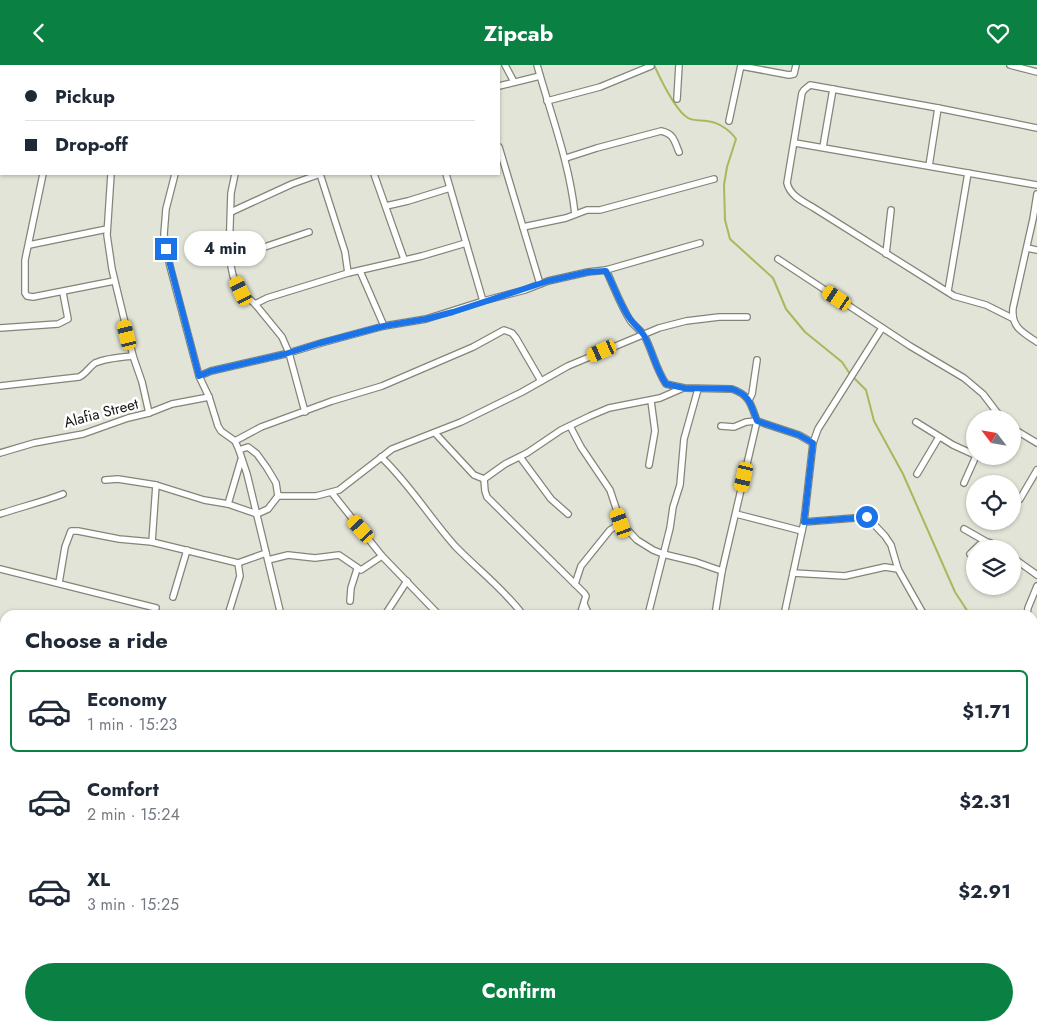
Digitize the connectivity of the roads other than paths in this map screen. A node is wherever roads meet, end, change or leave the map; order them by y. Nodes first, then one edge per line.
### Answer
1 (505, 65) edge
2 (537, 65) edge
3 (679, 65) edge
4 (741, 65) edge
5 (796, 65) edge
6 (1010, 65) edge
7 (651, 66) edge
8 (1037, 73) edge
9 (540, 76) junction
10 (514, 82) junction
11 (500, 86) edge
12 (833, 89) junction
13 (677, 99) dead end
14 (547, 101) junction
15 (938, 108) junction
16 (729, 121) dead end
17 (1037, 128) edge
18 (795, 143) junction
19 (822, 147) junction
20 (500, 150) edge
21 (679, 152) dead end
22 (566, 158) junction
23 (929, 166) junction
24 (968, 173) junction
25 (43, 175) edge
26 (111, 175) edge
27 (174, 175) edge
28 (235, 175) edge
29 (317, 175) edge
30 (320, 175) edge
31 (374, 175) edge
32 (446, 175) edge
33 (714, 179) dead end
34 (1037, 185) edge
35 (450, 188) junction
36 (1037, 195) edge
37 (386, 206) junction
38 (891, 210) dead end
39 (231, 212) junction
40 (575, 213) junction
41 (523, 227) junction
42 (107, 229) junction
43 (310, 232) dead end
44 (466, 243) junction
45 (700, 243) dead end
46 (29, 245) junction
47 (1027, 248) junction
48 (1037, 250) edge
49 (886, 254) junction
50 (229, 259) junction
51 (404, 259) junction
52 (778, 259) dead end
53 (360, 271) junction
54 (606, 271) junction
55 (348, 273) junction
56 (114, 281) junction
57 (540, 284) junction
58 (948, 291) junction
59 (63, 293) junction
60 (483, 301) junction
61 (255, 304) junction
62 (747, 317) dead end
63 (1012, 318) junction
64 (384, 326) junction
65 (0, 328) edge
66 (882, 328) junction
67 (644, 335) junction
68 (1037, 342) edge
69 (288, 353) junction
70 (132, 356) junction
71 (757, 360) dead end
72 (199, 376) junction
73 (541, 381) junction
74 (0, 386) edge
75 (684, 388) junction
76 (698, 389) junction
77 (209, 397) junction
78 (749, 400) junction
79 (651, 401) junction
80 (995, 410) edge
81 (305, 412) junction
82 (149, 413) junction
83 (757, 421) junction
84 (916, 422) dead end
85 (570, 426) junction
86 (721, 427) dead end
87 (435, 433) junction
88 (1021, 433) edge
89 (939, 437) junction
90 (235, 441) junction
91 (813, 443) junction
92 (1037, 443) edge
93 (239, 450) junction
94 (966, 451) edge
95 (0, 453) edge
96 (381, 457) junction
97 (520, 457) junction
98 (241, 459) junction
99 (649, 465) dead end
100 (972, 465) edge
101 (1037, 470) edge
102 (917, 474) dead end
103 (105, 479) dead end
104 (484, 479) junction
105 (964, 483) dead end
106 (156, 485) junction
107 (332, 493) junction
108 (63, 494) dead end
109 (278, 496) junction
110 (1021, 497) edge
111 (228, 504) junction
112 (0, 514) edge
113 (257, 514) junction
114 (568, 514) dead end
115 (736, 514) junction
116 (804, 522) junction
117 (621, 523) junction
118 (964, 529) dead end
119 (802, 531) junction
120 (983, 540) edge
121 (152, 542) junction
122 (187, 550) junction
123 (266, 553) junction
124 (663, 554) junction
125 (382, 556) junction
126 (268, 560) junction
127 (238, 563) junction
128 (1021, 563) edge
129 (0, 569) edge
130 (357, 569) junction
131 (898, 569) junction
132 (722, 571) junction
133 (793, 573) junction
134 (1037, 575) edge
135 (407, 581) junction
136 (59, 583) junction
137 (575, 584) junction
138 (1037, 586) edge
139 (174, 597) dead end
140 (350, 601) dead end
141 (584, 603) junction
142 (156, 608) dead end
143 (230, 610) edge
144 (281, 610) edge
145 (388, 610) edge
146 (435, 610) edge
147 (518, 610) edge
148 (582, 610) edge
149 (587, 610) edge
150 (649, 610) edge
151 (716, 610) edge
152 (785, 610) edge
153 (921, 610) edge
154 (1028, 610) edge

1 - 10 street
2 - 9 street
3 - 13 street
4 - 5 street
4 - 16 street
6 - 8 street
7 - 14 street
9 - 10 street
9 - 14 street
10 - 11 street
12 - 15 street
12 - 18 street
12 - 19 street
14 - 22 street
15 - 17 street
15 - 23 street
18 - 19 street
18 - 49 street
19 - 23 street
20 - 41 street
21 - 22 street
22 - 40 street
23 - 24 street
24 - 34 street
24 - 58 street
25 - 46 street
26 - 42 street
27 - 72 street
28 - 39 street
29 - 39 street
30 - 55 street
31 - 37 street
32 - 35 street
33 - 40 street
35 - 37 street
35 - 44 street
36 - 47 street
37 - 51 street
38 - 49 street
39 - 50 street
40 - 41 street
41 - 57 street
42 - 46 street
42 - 56 street
43 - 50 street
44 - 51 street
44 - 60 street
45 - 54 street
46 - 59 street
47 - 48 street
47 - 63 street
49 - 58 street
50 - 61 street
51 - 53 street
52 - 66 street
53 - 55 street
53 - 64 street
54 - 57 street
54 - 67 street
55 - 61 street
56 - 59 street
56 - 70 street
57 - 60 street
58 - 63 street
59 - 65 street
60 - 64 street
61 - 69 street
62 - 67 street
63 - 68 street
64 - 69 street
66 - 80 street
66 - 91 street
67 - 73 street
67 - 75 street
69 - 72 street
69 - 81 street
70 - 74 street
70 - 82 street
71 - 78 street
72 - 77 street
73 - 81 street
73 - 87 street
75 - 76 street
75 - 79 street
76 - 78 street
76 - 124 street
77 - 82 street, Alafia Street
77 - 90 street
78 - 83 street
79 - 85 street
79 - 99 street
81 - 90 street
82 - 95 street, Alafia Street
83 - 86 street
83 - 91 street
83 - 115 street
84 - 89 street
85 - 97 street
85 - 117 street
87 - 96 street
87 - 104 street
88 - 92 street
89 - 94 street
89 - 102 street
90 - 93 street
91 - 116 street
93 - 98 street
93 - 109 street
96 - 107 street
96 - 147 street
97 - 104 street
97 - 114 street
98 - 111 street
98 - 113 street
100 - 105 street
101 - 110 street
103 - 106 street
104 - 137 street
106 - 111 street
106 - 121 street
107 - 109 street
107 - 125 street
108 - 112 street
109 - 113 street
111 - 113 street
113 - 123 street
115 - 119 street
115 - 132 street
116 - 119 street
116 - 131 street
117 - 124 street
117 - 137 street
118 - 120 street
119 - 133 street
121 - 122 street
121 - 136 street
122 - 127 street
122 - 139 street
123 - 126 street
123 - 127 street
124 - 132 street
124 - 150 street
125 - 130 street
125 - 135 street
126 - 130 street
126 - 144 street
127 - 143 street
128 - 134 street
129 - 136 street
130 - 140 street
131 - 133 street
131 - 153 street
132 - 151 street
133 - 152 street
135 - 145 street
135 - 146 street
136 - 142 street
137 - 141 street
138 - 154 street
141 - 148 street
141 - 149 street

